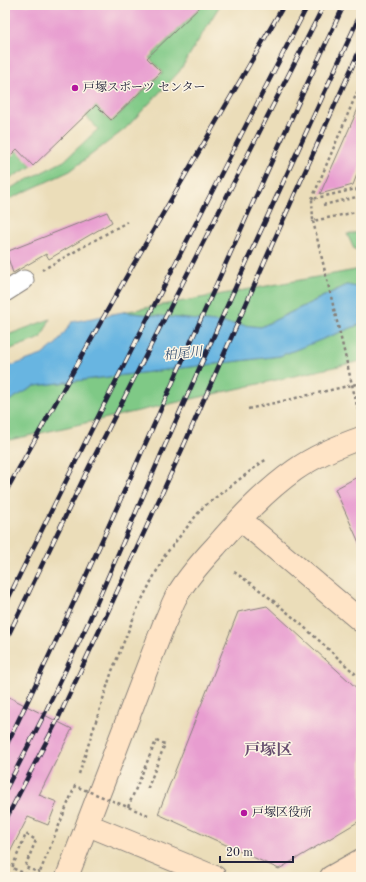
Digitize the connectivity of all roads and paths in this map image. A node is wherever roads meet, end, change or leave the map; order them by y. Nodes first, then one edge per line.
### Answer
1 (361, 83) edge
2 (360, 197) edge
3 (312, 199) junction
4 (323, 205) dead end
5 (361, 211) edge
6 (313, 221) junction
7 (127, 222) dead end
8 (24, 280) joint
9 (5, 292) edge
10 (361, 383) edge
11 (248, 409) dead end
12 (360, 418) edge
13 (361, 438) edge
14 (240, 519) junction
15 (234, 572) dead end
16 (361, 621) edge
17 (361, 679) edge
18 (147, 790) dead end
19 (128, 807) junction
20 (148, 815) dead end
21 (88, 825) junction
22 (361, 860) edge
23 (40, 873) junction
24 (33, 877) edge
25 (38, 877) edge
26 (67, 877) edge
27 (215, 877) edge
28 (331, 877) edge

1 - 3 path
2 - 3 path
2 - 4 path
3 - 6 path
5 - 6 path
6 - 12 path, bridge
7 - 8 path
8 - 9 street
10 - 11 path
13 - 14 street
14 - 16 street
14 - 21 street
15 - 17 path
18 - 19 path
19 - 20 path, bridge
19 - 23 path, bridge
21 - 26 street
21 - 27 street
22 - 28 street
23 - 24 path
23 - 25 path, bridge

